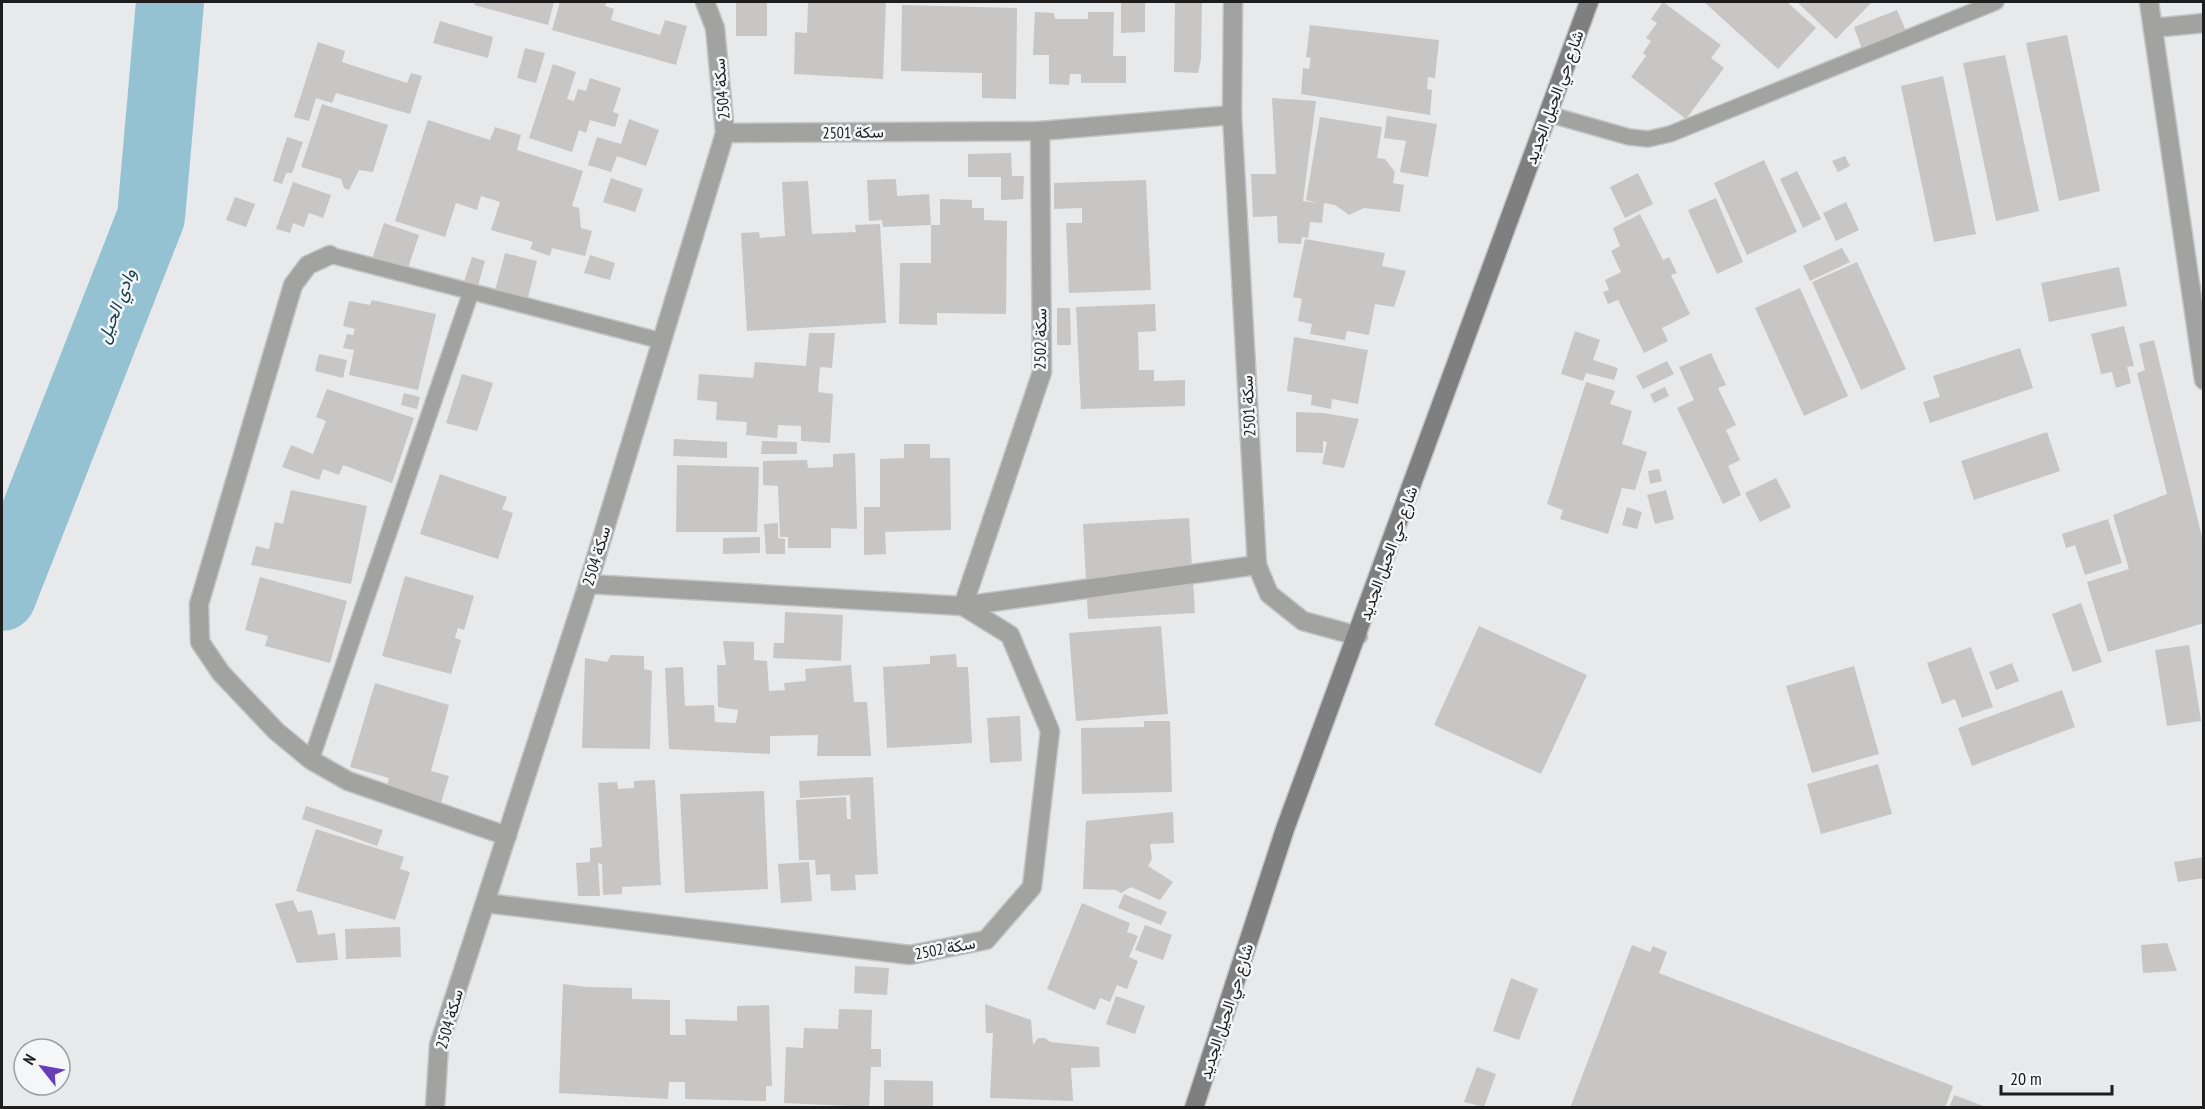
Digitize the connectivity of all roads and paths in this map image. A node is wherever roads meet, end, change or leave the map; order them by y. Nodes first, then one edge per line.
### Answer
1 (705, 2) edge
2 (1233, 2) edge
3 (1589, 2) edge
4 (1996, 2) edge
5 (2149, 2) edge
6 (2204, 22) edge
7 (2153, 28) junction
8 (1548, 114) junction
9 (1232, 115) junction
10 (1040, 131) junction
11 (725, 133) junction
12 (330, 255) joint
13 (471, 292) junction
14 (662, 341) junction
15 (2204, 380) edge
16 (1257, 565) junction
17 (588, 584) junction
18 (963, 606) junction
19 (1358, 636) junction
20 (311, 760) junction
21 (507, 836) junction
22 (486, 903) junction
23 (435, 1107) edge
24 (1194, 1107) edge

1 - 11 street, سكة 2504
2 - 9 street, سكة 2501
3 - 8 street, شارع حي الحيل الجديد
4 - 8 lane
5 - 7 street
6 - 7 street
7 - 15 street
8 - 19 street, شارع حي الحيل الجديد
9 - 10 street, سكة 2501
9 - 16 street, سكة 2501
10 - 11 street, سكة 2501
10 - 18 street, سكة 2502
11 - 14 street, سكة 2504
12 - 13 lane
12 - 20 street
13 - 14 lane
13 - 20 lane
14 - 17 street, سكة 2504
16 - 18 street, سكة 2502
16 - 19 street, سكة 2501
17 - 18 street, سكة 2502
17 - 21 street, سكة 2504
18 - 22 street, سكة 2502
19 - 24 street, شارع حي الحيل الجديد
20 - 21 street
21 - 22 street, سكة 2504
22 - 23 street, سكة 2504

